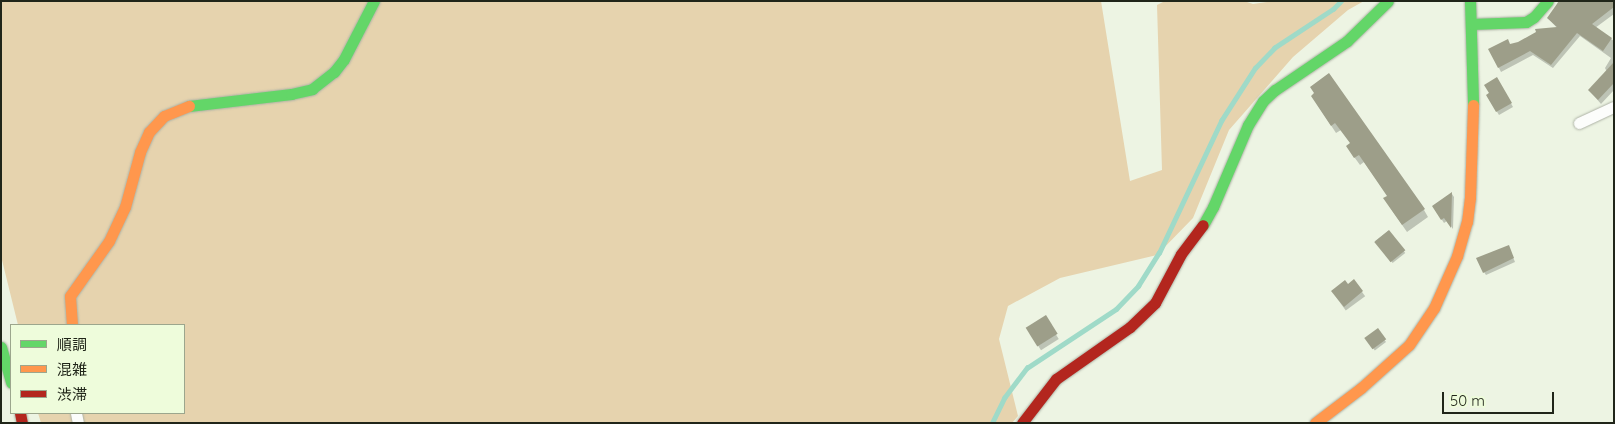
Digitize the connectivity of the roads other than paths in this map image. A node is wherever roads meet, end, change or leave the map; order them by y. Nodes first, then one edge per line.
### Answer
1 (374, 1) edge
2 (1388, 1) edge
3 (1470, 1) edge
4 (1548, 1) edge
5 (1471, 24) junction
6 (1614, 107) edge
7 (1579, 123) dead end
8 (72, 324) edge
9 (1, 347) edge
10 (10, 379) edge
11 (1022, 423) edge
12 (1315, 423) edge

1 - 8 street
2 - 11 street
3 - 5 street
4 - 5 street
5 - 12 street
6 - 7 street
9 - 10 street

